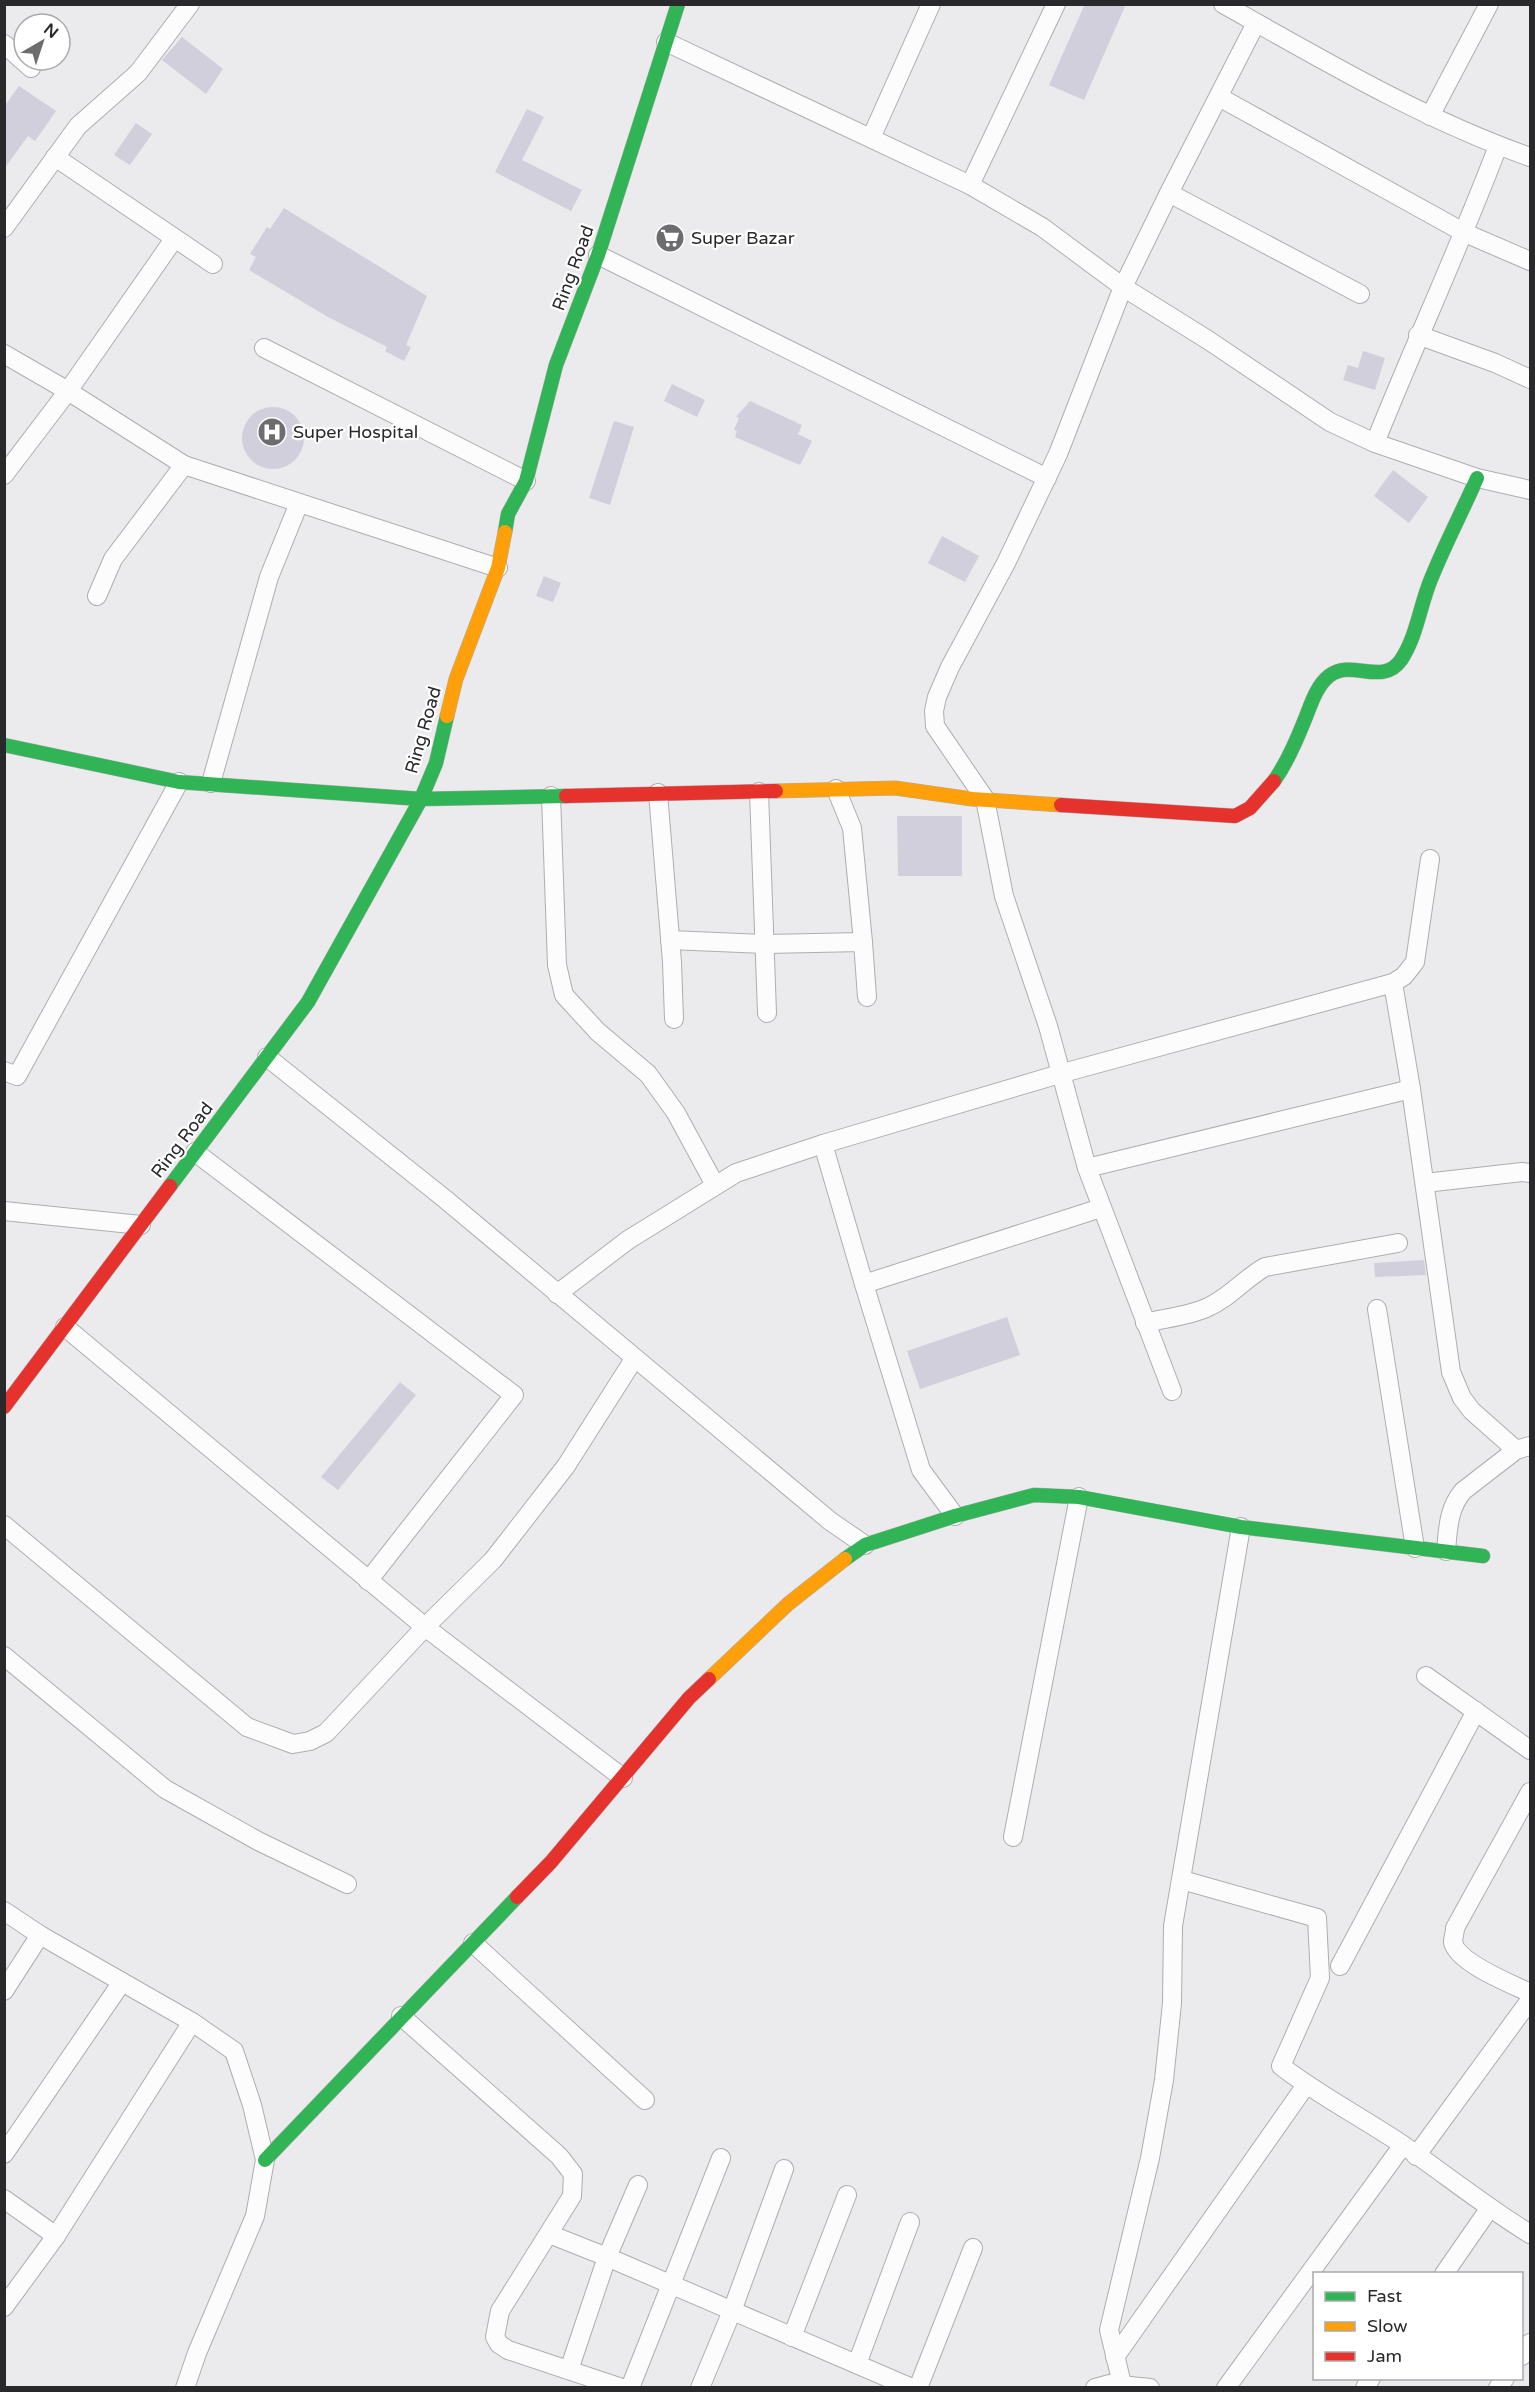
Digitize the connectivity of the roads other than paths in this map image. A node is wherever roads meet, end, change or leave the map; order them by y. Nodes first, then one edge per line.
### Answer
1 (190, 4) edge
2 (678, 4) edge
3 (931, 4) edge
4 (1056, 4) edge
5 (1222, 4) edge
6 (1489, 4) edge
7 (1256, 23) junction
8 (666, 42) junction
9 (1219, 97) junction
10 (1430, 116) junction
11 (871, 138) junction
12 (1498, 146) junction
13 (55, 157) junction
14 (1530, 157) edge
15 (970, 185) junction
16 (1169, 193) junction
17 (4, 228) edge
18 (1465, 233) junction
19 (174, 239) junction
20 (598, 255) junction
21 (1530, 261) edge
22 (213, 264) dead end
23 (1123, 287) junction
24 (1360, 294) dead end
25 (1418, 335) junction
26 (264, 348) dead end
27 (4, 354) edge
28 (1530, 379) edge
29 (68, 391) junction
30 (1375, 442) junction
31 (184, 465) junction
32 (4, 475) edge
33 (1047, 478) junction
34 (1477, 478) junction
35 (526, 481) junction
36 (1530, 490) edge
37 (299, 503) junction
38 (498, 568) junction
39 (97, 596) dead end
40 (4, 745) edge
41 (179, 782) junction
42 (211, 783) junction
43 (837, 789) junction
44 (759, 792) junction
45 (658, 793) junction
46 (551, 796) junction
47 (421, 799) junction
48 (985, 799) junction
49 (1431, 859) dead end
50 (670, 940) junction
51 (863, 942) junction
52 (766, 944) junction
53 (1393, 983) junction
54 (867, 997) dead end
55 (767, 1013) dead end
56 (674, 1019) dead end
57 (267, 1057) junction
58 (4, 1071) edge
59 (1063, 1073) junction
60 (1411, 1089) junction
61 (823, 1144) junction
62 (195, 1152) junction
63 (1087, 1168) junction
64 (1530, 1173) edge
65 (1425, 1183) junction
66 (715, 1185) junction
67 (1101, 1208) junction
68 (4, 1211) edge
69 (141, 1225) junction
70 (1398, 1242) dead end
71 (864, 1284) junction
72 (557, 1294) junction
73 (1377, 1310) dead end
74 (1145, 1323) junction
75 (64, 1327) junction
76 (634, 1359) junction
77 (1172, 1391) dead end
78 (4, 1407) edge
79 (1523, 1448) edge
80 (1079, 1497) junction
81 (955, 1516) junction
82 (4, 1525) edge
83 (1241, 1527) junction
84 (865, 1545) junction
85 (1415, 1548) junction
86 (1446, 1551) junction
87 (1483, 1556) dead end
88 (368, 1581) junction
89 (424, 1628) junction
90 (4, 1656) edge
91 (1426, 1676) dead end
92 (1476, 1711) junction
93 (1530, 1750) edge
94 (623, 1778) junction
95 (1530, 1792) edge
96 (1013, 1838) dead end
97 (1182, 1880) junction
98 (347, 1884) dead end
99 (4, 1911) edge
100 (40, 1935) junction
101 (473, 1943) junction
102 (1340, 1966) dead end
103 (122, 1982) junction
104 (4, 1991) edge
105 (1530, 1993) edge
106 (1530, 2000) edge
107 (401, 2016) junction
108 (192, 2022) junction
109 (1306, 2085) junction
110 (645, 2100) dead end
111 (1410, 2150) junction
112 (4, 2154) edge
113 (721, 2158) dead end
114 (265, 2160) junction
115 (784, 2169) dead end
116 (638, 2186) dead end
117 (847, 2195) dead end
118 (4, 2199) edge
119 (1489, 2209) junction
120 (910, 2222) dead end
121 (549, 2234) junction
122 (1530, 2234) edge
123 (56, 2236) junction
124 (973, 2248) dead end
125 (607, 2257) junction
126 (1316, 2272) edge
127 (1445, 2272) edge
128 (1313, 2275) edge
129 (672, 2285) junction
130 (4, 2307) edge
131 (732, 2311) junction
132 (792, 2337) junction
133 (1115, 2357) junction
134 (857, 2364) junction
135 (569, 2370) junction
136 (1123, 2386) edge
137 (185, 2388) edge
138 (622, 2388) edge
139 (630, 2388) edge
140 (700, 2388) edge
141 (912, 2388) edge
142 (918, 2388) edge
143 (1095, 2388) edge
144 (1150, 2388) edge
145 (1226, 2388) edge

1 - 13 street
2 - 8 street, Ring Road
3 - 11 street
4 - 15 street
5 - 7 street
6 - 10 street
7 - 9 street
7 - 10 street
8 - 11 street
8 - 20 street, Ring Road
9 - 16 street
9 - 18 street
10 - 12 street
11 - 15 street
12 - 14 street
12 - 18 street
13 - 17 street
13 - 19 street
15 - 23 street
16 - 23 street
16 - 24 street
18 - 21 street
18 - 25 street
19 - 22 street
19 - 29 street
20 - 33 street
20 - 35 street, Ring Road
23 - 30 street
23 - 33 street
25 - 28 street
25 - 30 street
26 - 35 street
27 - 29 street
29 - 31 street
29 - 32 street
30 - 34 street
31 - 37 street
31 - 39 street
33 - 48 street
34 - 36 street
34 - 48 street
35 - 38 street, Ring Road
37 - 38 street
37 - 42 street
38 - 47 street, Ring Road
40 - 41 street
41 - 42 street
41 - 58 street
42 - 47 street
43 - 44 street
43 - 48 street
43 - 51 street
44 - 45 street
44 - 52 street
45 - 46 street
45 - 50 street
46 - 47 street
46 - 66 street
47 - 57 street, Ring Road
48 - 59 street
49 - 53 street
50 - 52 street
50 - 56 street
51 - 52 street
51 - 54 street
52 - 55 street
53 - 59 street
53 - 60 street
57 - 62 street, Ring Road
57 - 72 street
59 - 61 street
59 - 63 street
60 - 63 street
60 - 65 street
61 - 66 street
61 - 71 street
62 - 69 street, Ring Road
62 - 88 street
63 - 67 street
64 - 65 street
65 - 79 street
66 - 72 street
67 - 71 street
67 - 74 street
68 - 69 street
69 - 75 street, Ring Road
70 - 74 street
71 - 81 street
72 - 76 street
73 - 85 street
74 - 77 street
75 - 78 street, Ring Road
75 - 88 street
76 - 84 street
76 - 89 street
79 - 86 street
80 - 81 street
80 - 83 street
80 - 96 street
81 - 84 street
82 - 89 street
83 - 85 street
83 - 97 street
84 - 94 street
85 - 86 street
86 - 87 street
88 - 89 street
89 - 94 street
90 - 98 street
91 - 92 street
92 - 93 street
92 - 102 street
94 - 101 street
95 - 105 street
97 - 109 street
97 - 133 street
99 - 100 street
100 - 103 street
100 - 104 street
101 - 107 street
101 - 110 street
103 - 108 street
103 - 112 street
106 - 111 street
107 - 114 street
107 - 121 street
108 - 114 street
108 - 123 street
109 - 111 street
109 - 133 street
111 - 119 street
111 - 126 street
113 - 129 street
114 - 137 street
115 - 131 street
116 - 125 street
117 - 132 street
118 - 123 street
119 - 122 street
119 - 127 street
120 - 134 street
121 - 125 street
121 - 135 street
123 - 130 street
124 - 142 street
125 - 129 street
125 - 135 street
128 - 145 street
129 - 131 street
129 - 139 street
131 - 132 street
131 - 140 street
132 - 134 street
133 - 136 street
134 - 141 street
135 - 138 street
136 - 143 street
136 - 144 street

